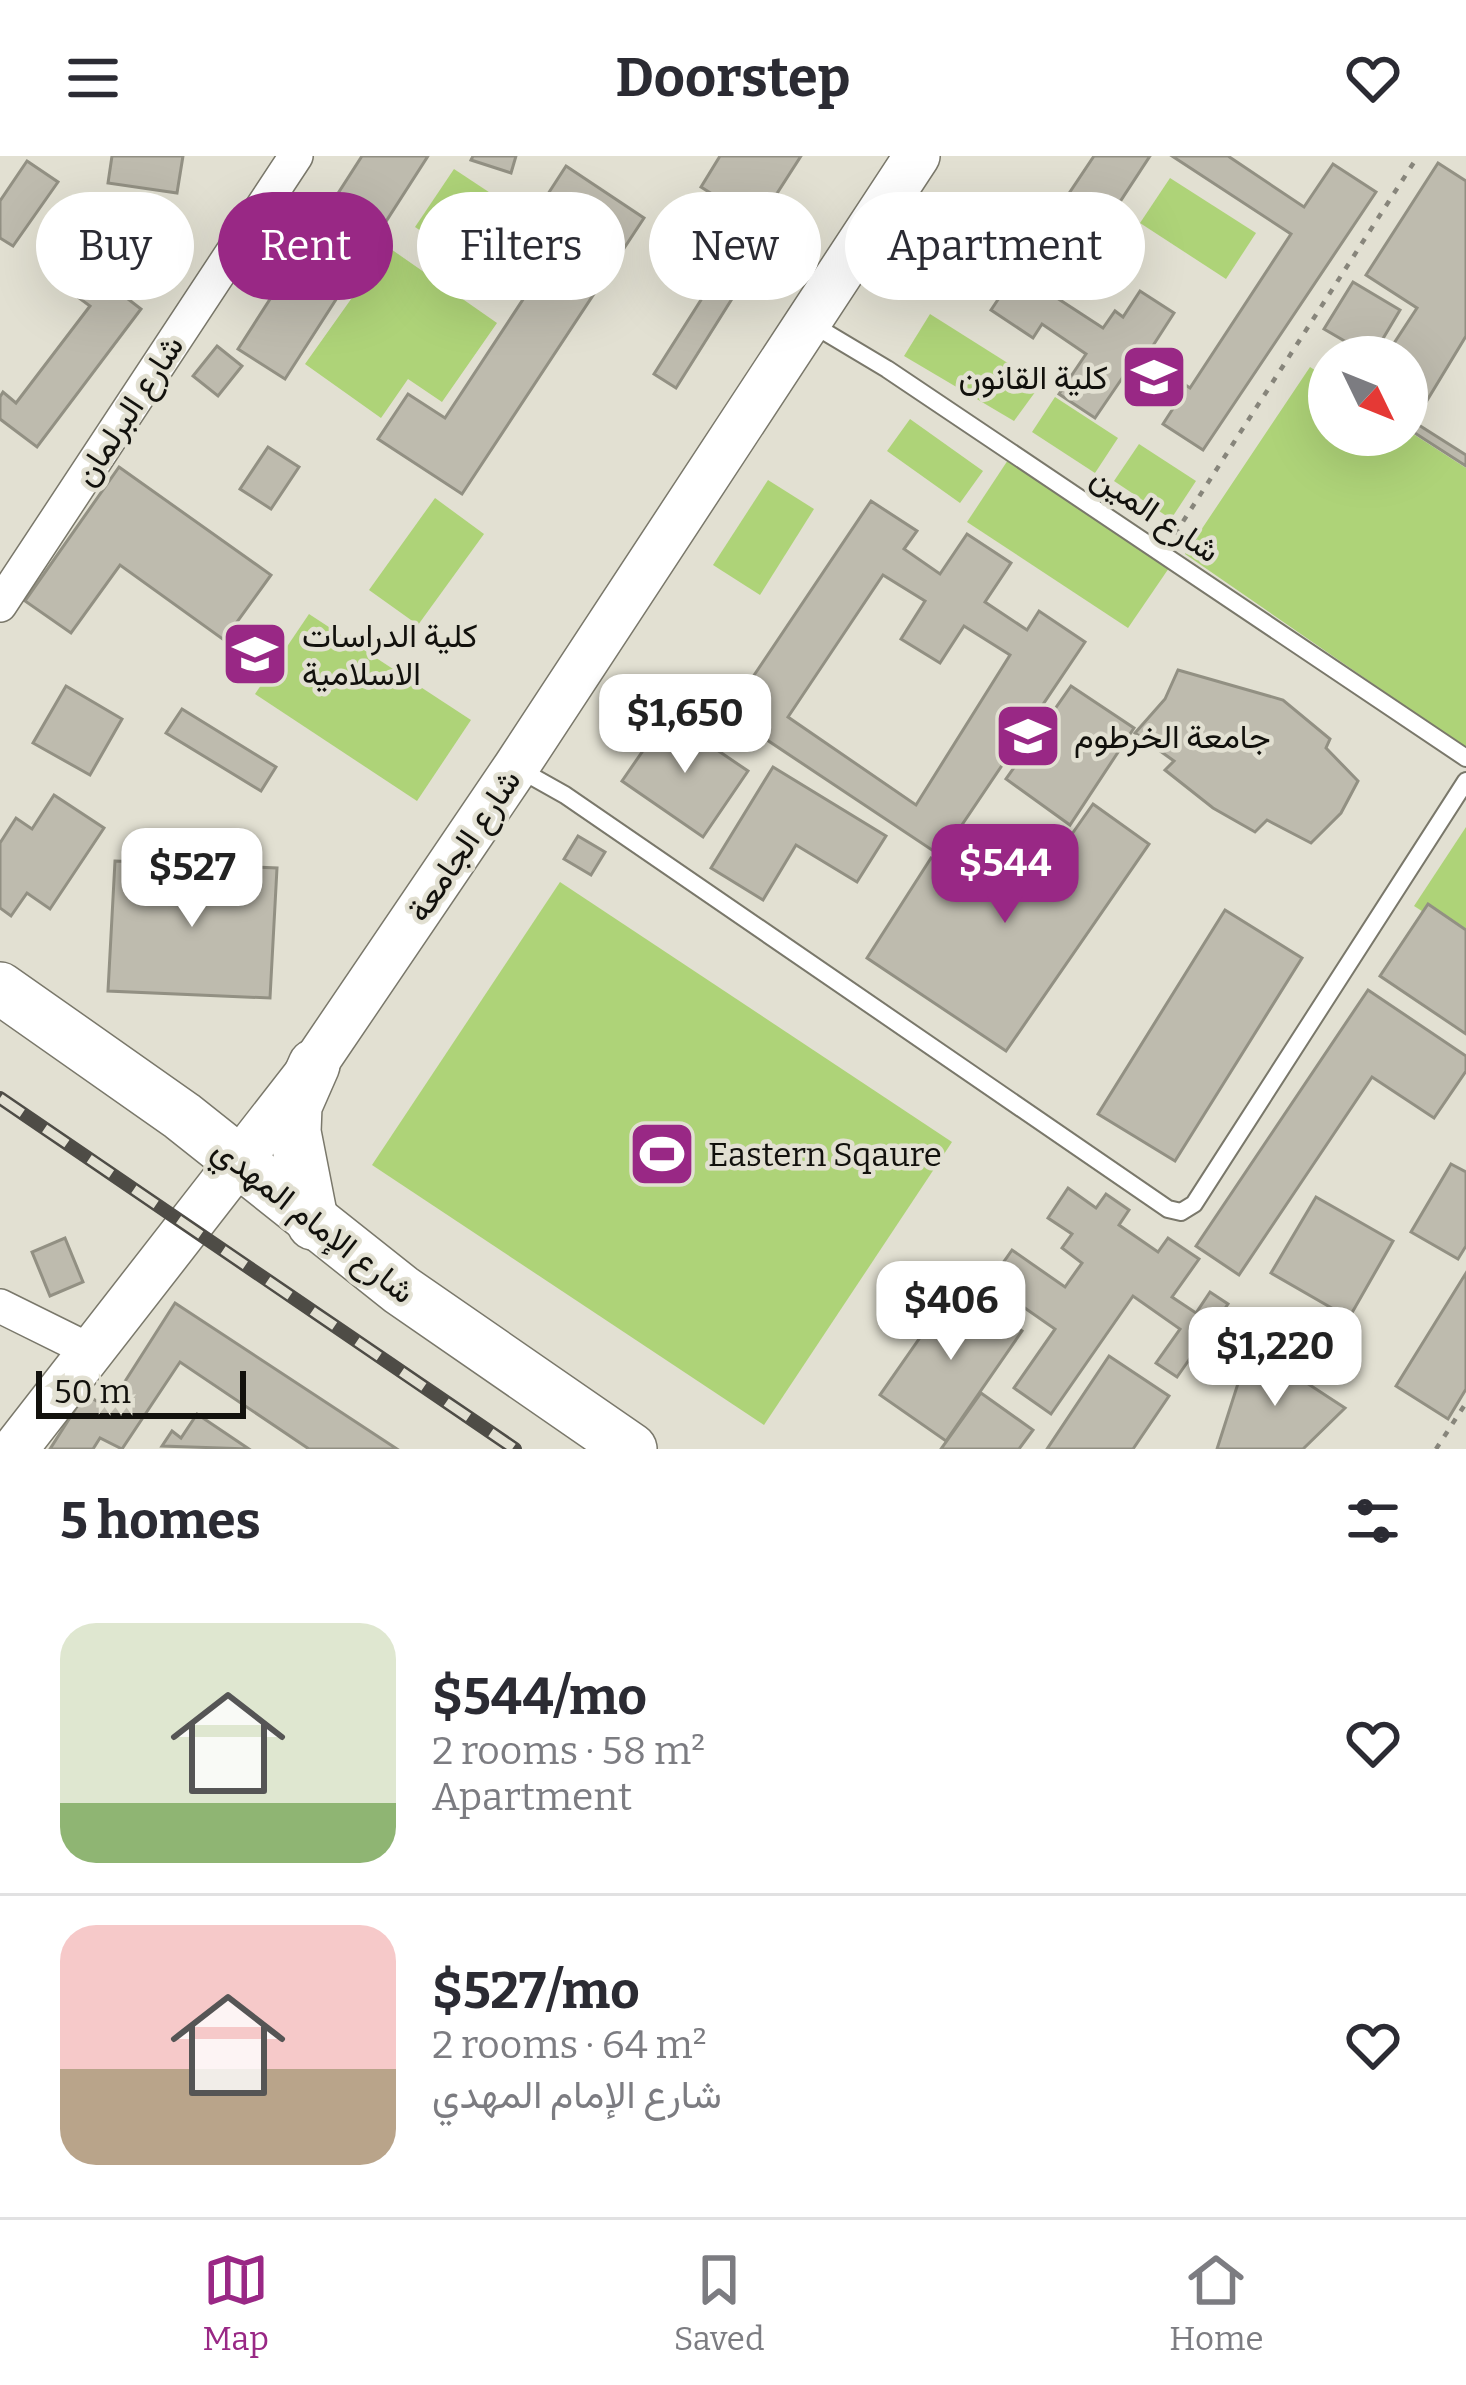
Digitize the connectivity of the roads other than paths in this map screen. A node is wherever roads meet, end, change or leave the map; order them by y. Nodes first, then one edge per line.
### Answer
1 (296, 156) edge
2 (917, 156) edge
3 (809, 322) junction
4 (0, 605) edge
5 (1466, 758) edge
6 (516, 767) junction
7 (1466, 782) edge
8 (0, 988) edge
9 (0, 1031) edge
10 (314, 1065) junction
11 (228, 1175) junction
12 (313, 1224) junction
13 (0, 1306) edge
14 (91, 1351) junction
15 (15, 1449) edge
16 (584, 1449) edge
17 (631, 1449) edge

1 - 4 street, شارع البرلمان
2 - 3 main road, شارع الجامعة
3 - 5 lane, شارع المين
3 - 6 main road, شارع الجامعة
6 - 7 lane
6 - 10 main road, شارع الجامعة
8 - 11 main road, شارع الإمام المهدي
9 - 11 main road, شارع الإمام المهدي
10 - 11 main road, شارع الجامعة
10 - 12 main road
11 - 12 main road, شارع الإمام المهدي
11 - 14 main road, شارع الجامعة
11 - 16 main road, شارع الإمام المهدي
12 - 17 main road, شارع الإمام المهدي
13 - 14 street
14 - 15 main road, شارع الجامعة

